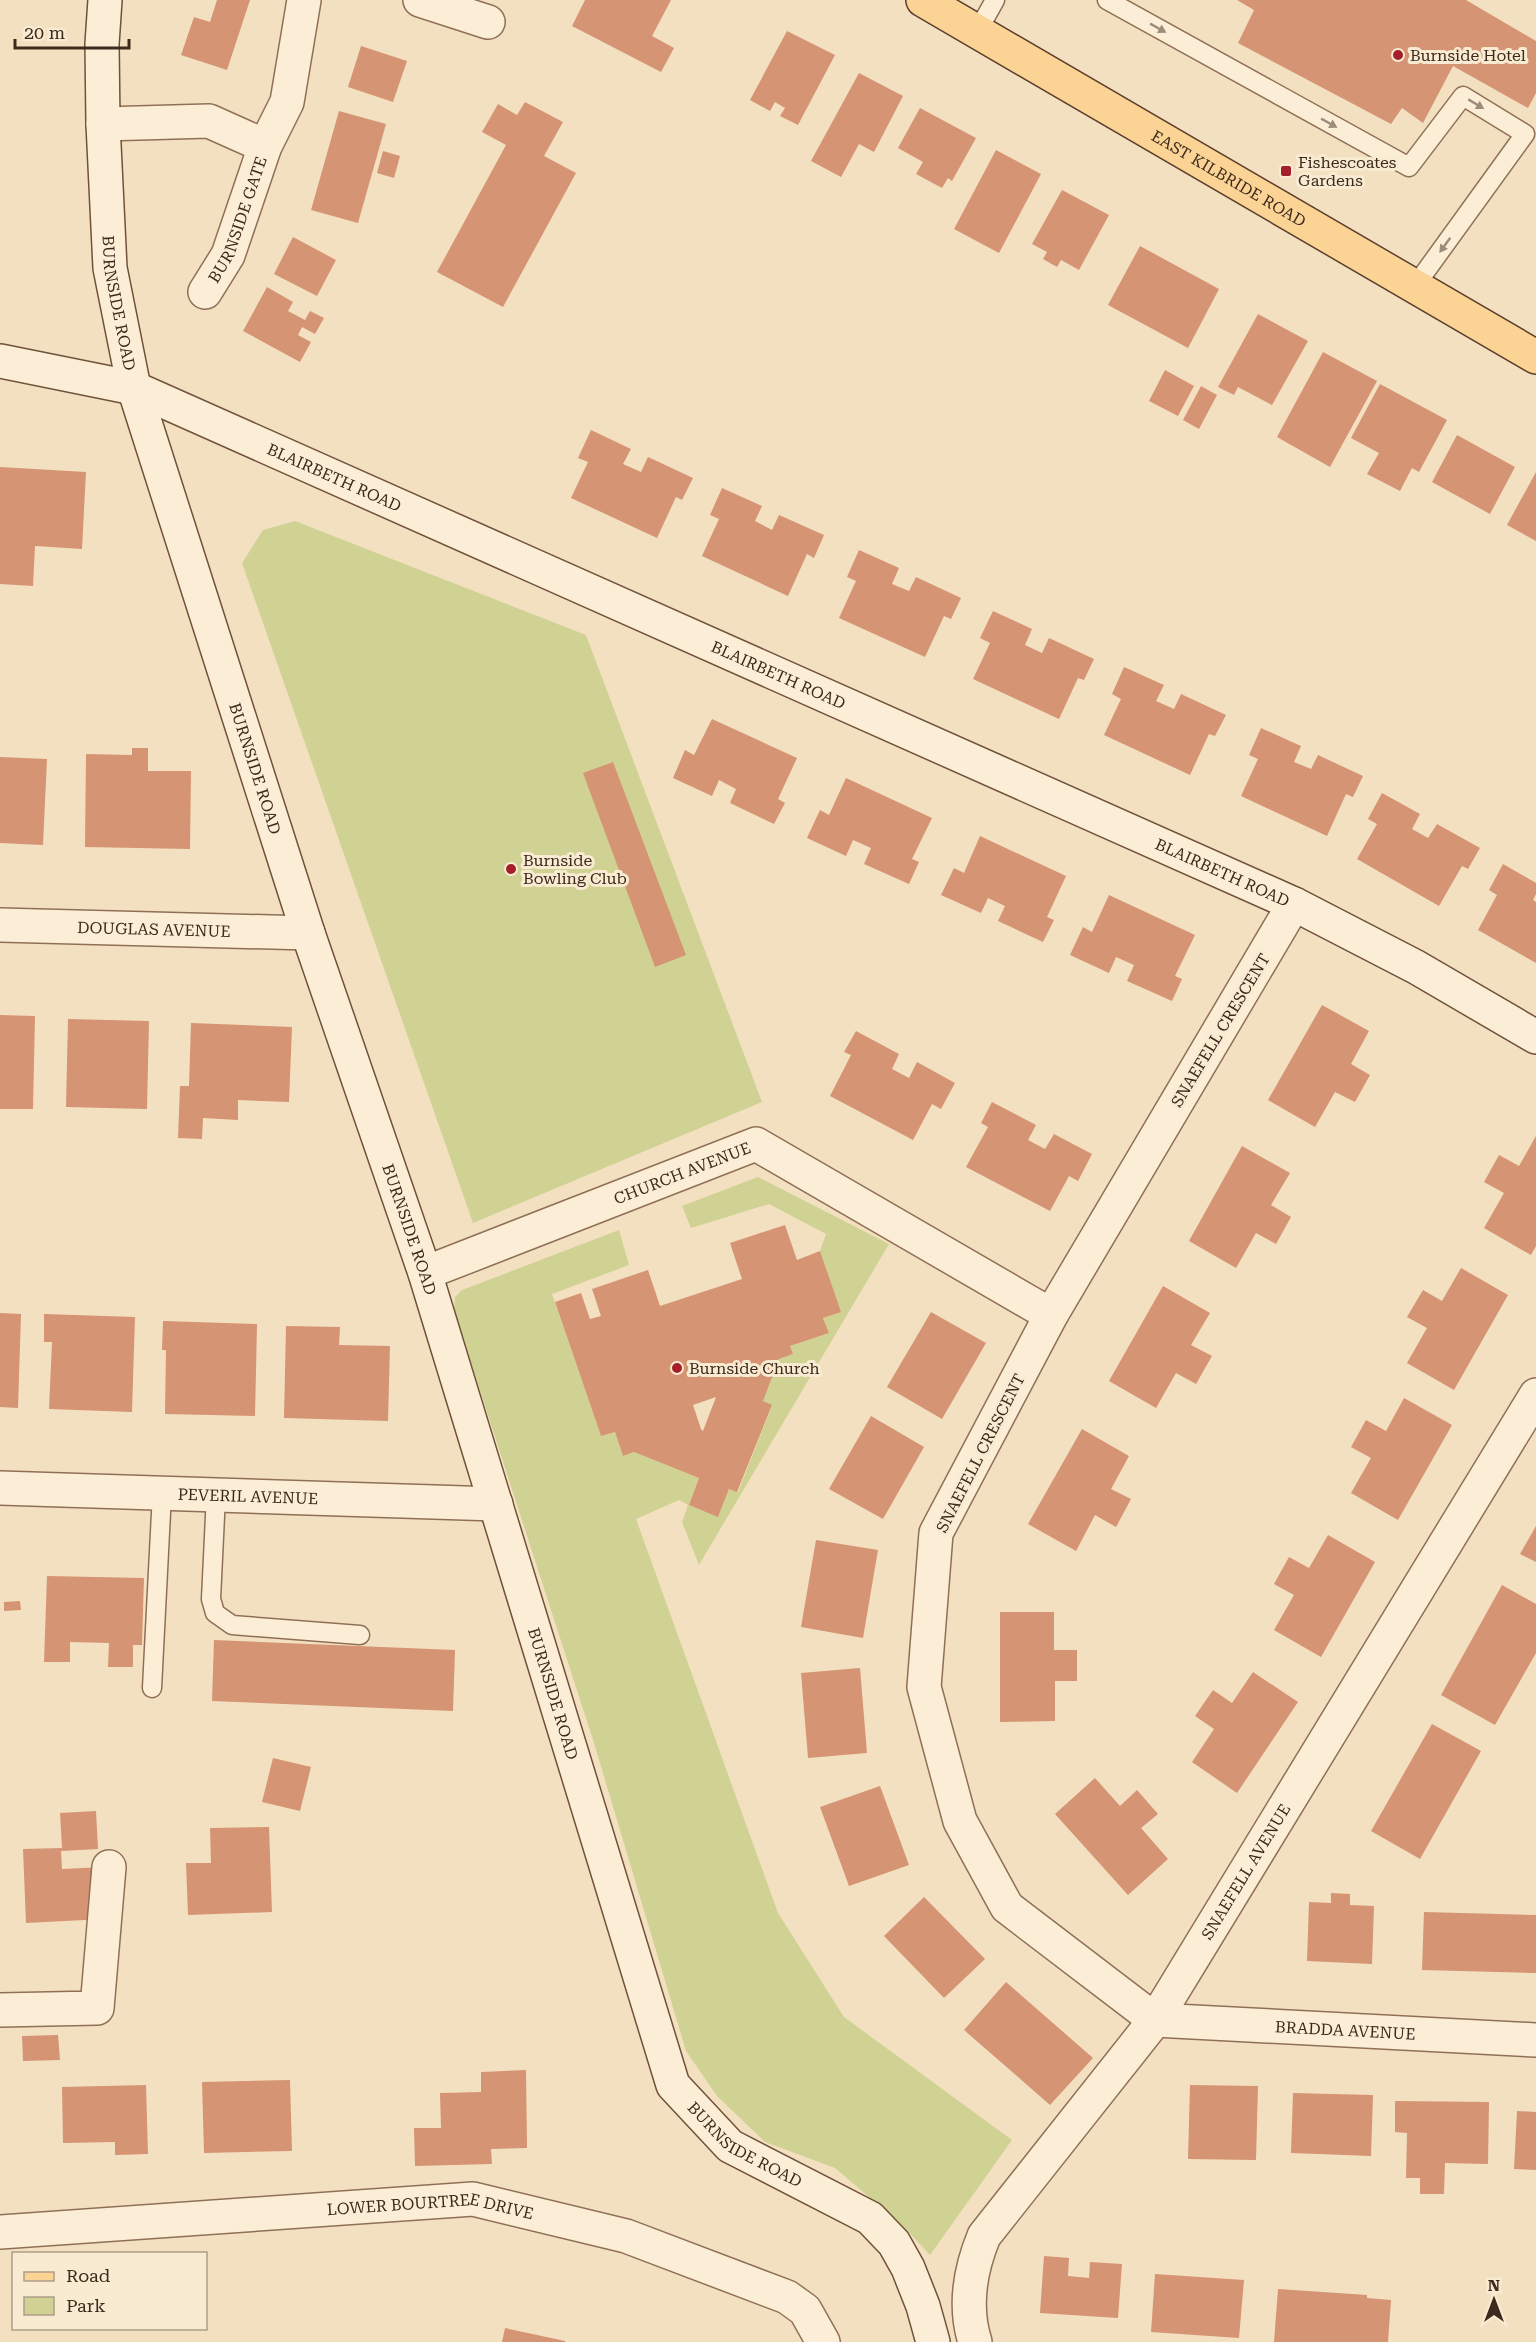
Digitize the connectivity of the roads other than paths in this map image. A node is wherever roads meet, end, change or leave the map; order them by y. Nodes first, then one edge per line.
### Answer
1 (105, 0) edge
2 (304, 0) edge
3 (420, 0) edge
4 (923, 0) edge
5 (995, 0) edge
6 (1107, 0) edge
7 (488, 22) dead end
8 (977, 32) junction
9 (103, 124) junction
10 (265, 146) junction
11 (1415, 286) junction
12 (205, 292) dead end
13 (1536, 357) edge
14 (0, 361) edge
15 (134, 388) junction
16 (1294, 904) junction
17 (0, 926) edge
18 (308, 933) junction
19 (1536, 1036) edge
20 (425, 1273) junction
21 (1051, 1315) junction
22 (1536, 1395) edge
23 (0, 1488) edge
24 (162, 1493) junction
25 (216, 1495) junction
26 (496, 1504) junction
27 (360, 1635) dead end
28 (152, 1688) dead end
29 (109, 1867) dead end
30 (0, 2010) edge
31 (1155, 2020) junction
32 (1536, 2040) edge
33 (0, 2232) edge
34 (823, 2342) edge
35 (933, 2342) edge
36 (975, 2342) edge

1 - 9 street, BURNSIDE ROAD
2 - 10 street, BURNSIDE GATE
3 - 7 street
4 - 8 main road, EAST KILBRIDE ROAD
5 - 8 lane
6 -> 11 lane
8 - 11 main road, EAST KILBRIDE ROAD
9 - 10 street, BURNSIDE GATE
9 - 15 street, BURNSIDE ROAD
10 - 12 street, BURNSIDE GATE
11 - 13 main road, EAST KILBRIDE ROAD
14 - 15 street, BLAIRBETH ROAD
15 - 16 street, BLAIRBETH ROAD
15 - 18 street, BURNSIDE ROAD
16 - 19 street, BLAIRBETH ROAD
16 - 21 street, SNAEFELL CRESCENT
17 - 18 street, DOUGLAS AVENUE
18 - 20 street, BURNSIDE ROAD
20 - 21 street, CHURCH AVENUE
20 - 26 street, BURNSIDE ROAD
21 - 31 street, SNAEFELL CRESCENT
22 - 31 street, SNAEFELL AVENUE
23 - 24 street, PEVERIL AVENUE
24 - 25 street, PEVERIL AVENUE
24 - 28 lane
25 - 26 street, PEVERIL AVENUE
25 - 27 lane
26 - 35 street, BURNSIDE ROAD
29 - 30 street
31 - 32 street, BRADDA AVENUE
31 - 36 street, SNAEFELL AVENUE
33 - 34 street, LOWER BOURTREE DRIVE

